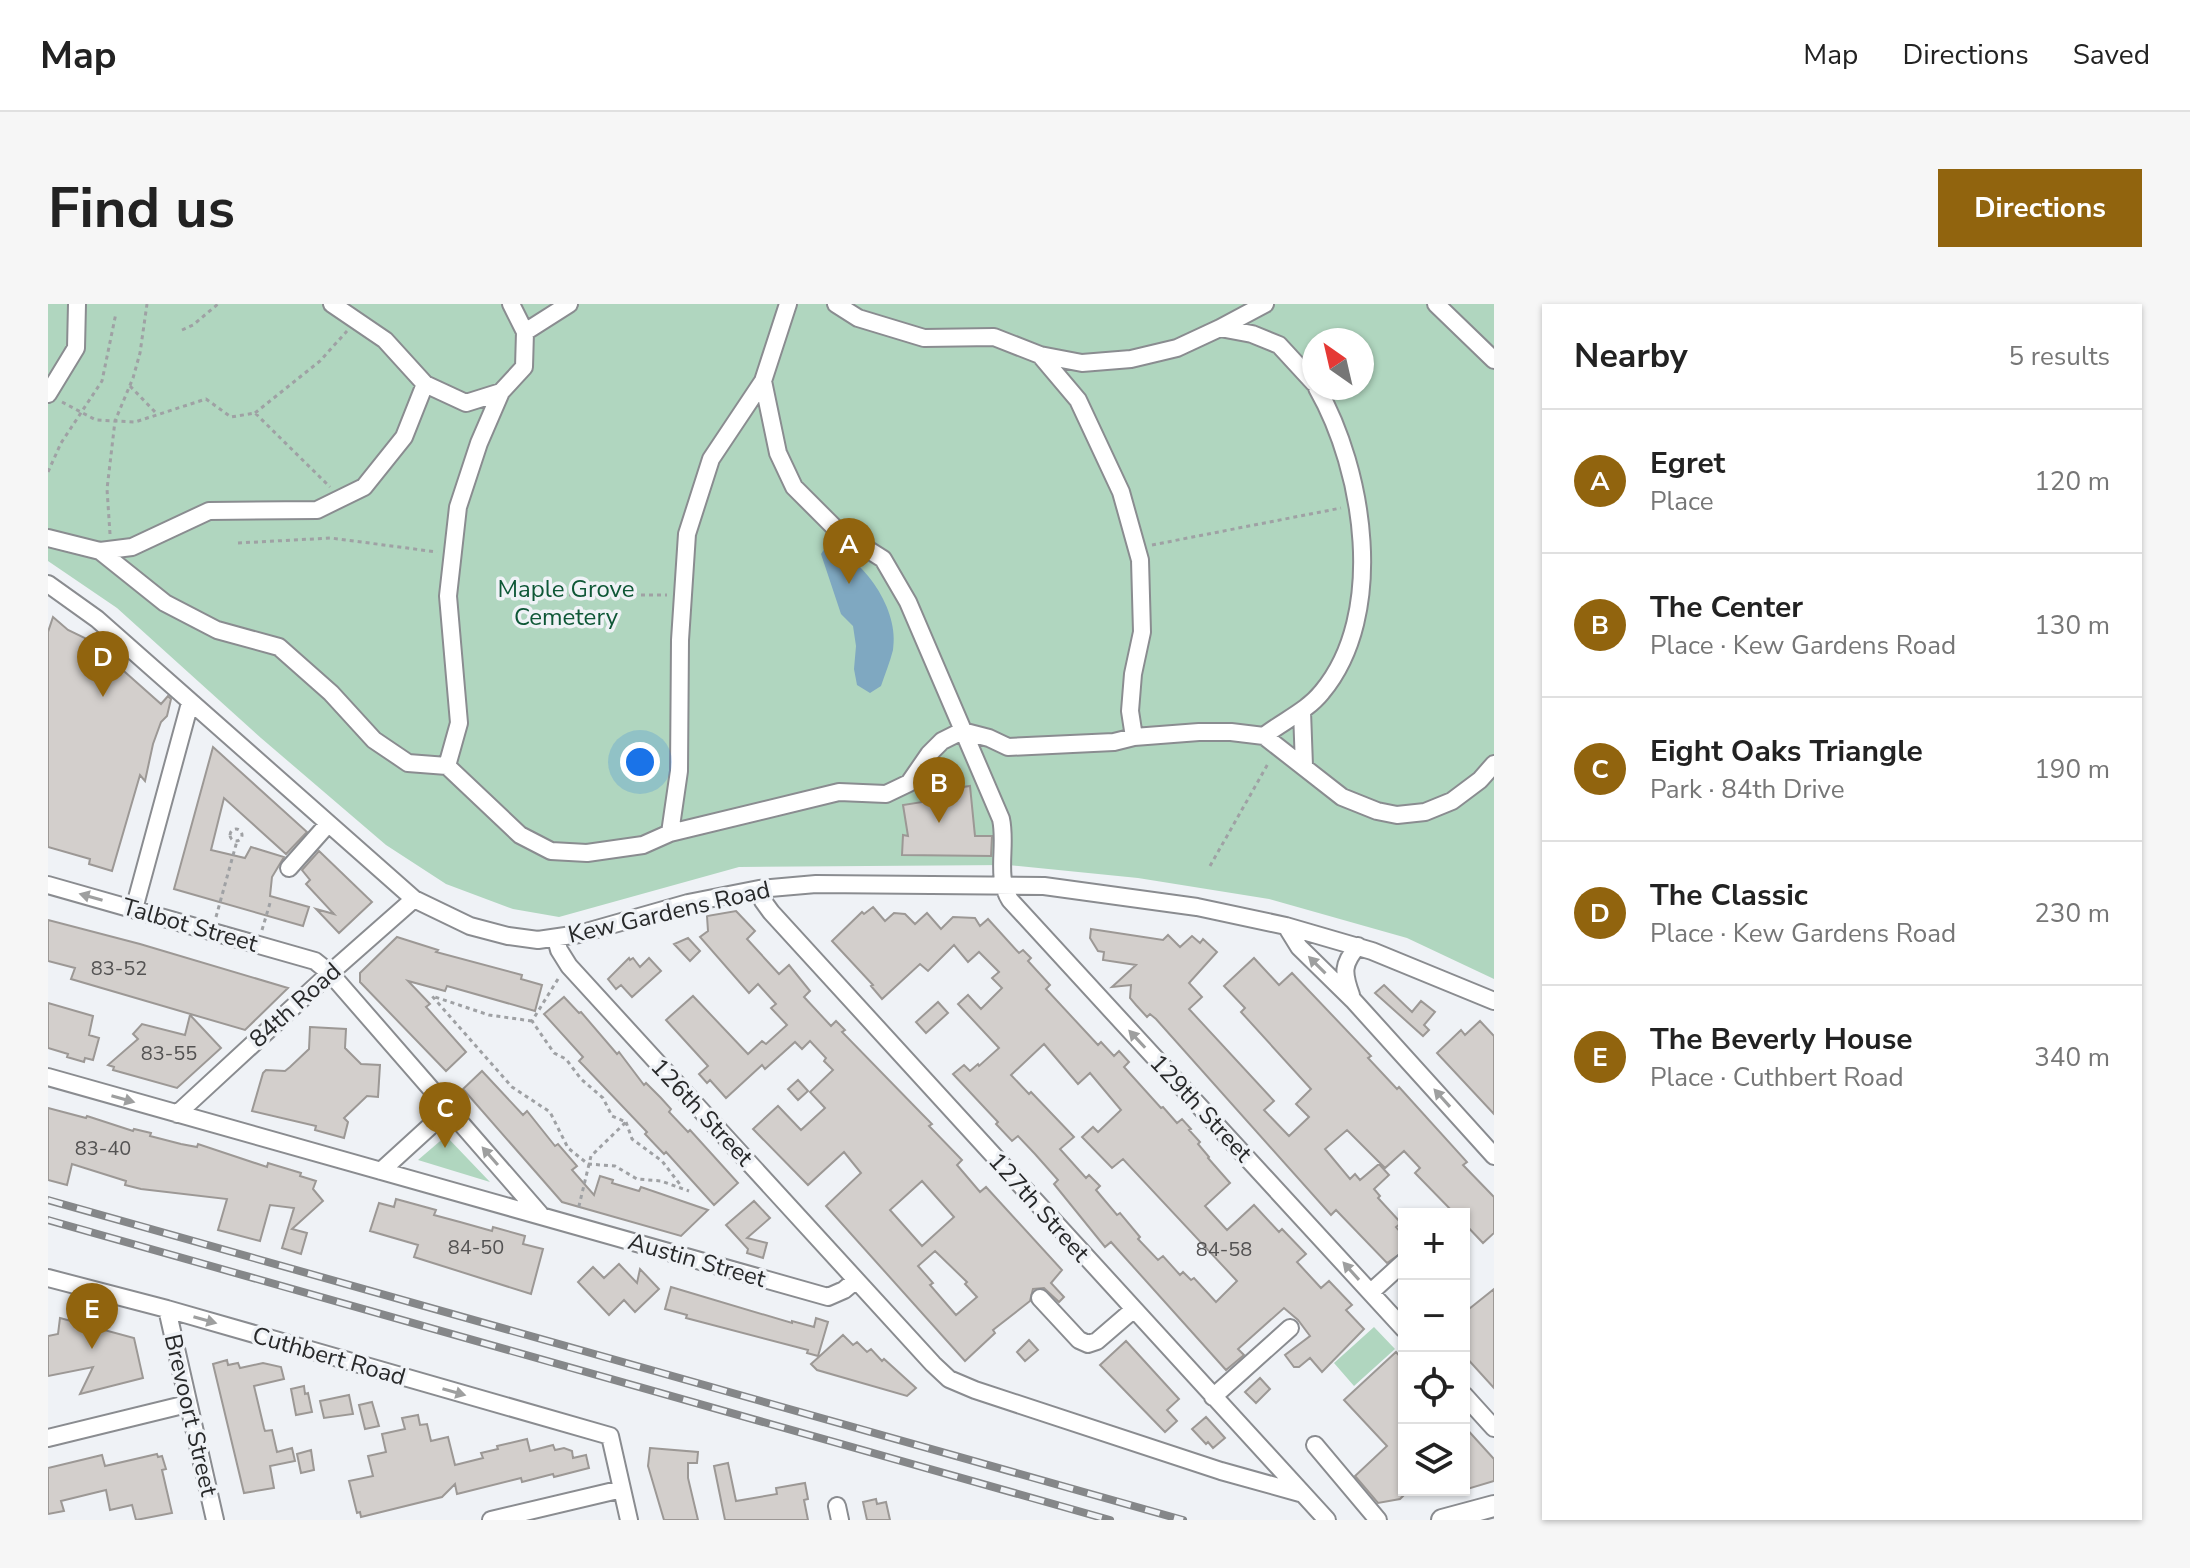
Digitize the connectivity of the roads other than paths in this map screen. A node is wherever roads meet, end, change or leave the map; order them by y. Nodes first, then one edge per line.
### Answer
1 (77, 304) edge
2 (332, 304) edge
3 (511, 304) edge
4 (569, 304) edge
5 (788, 304) edge
6 (836, 304) edge
7 (1265, 304) edge
8 (1436, 304) edge
9 (1220, 328) junction
10 (525, 332) junction
11 (1040, 355) junction
12 (1490, 356) edge
13 (1494, 369) edge
14 (1302, 370) edge
15 (763, 381) junction
16 (425, 384) junction
17 (501, 392) junction
18 (54, 397) edge
19 (1323, 400) edge
20 (48, 538) edge
21 (106, 550) junction
22 (48, 584) edge
23 (190, 703) junction
24 (1302, 711) junction
25 (962, 731) junction
26 (1264, 736) junction
27 (1134, 737) junction
28 (1494, 764) edge
29 (447, 766) junction
30 (1304, 766) junction
31 (328, 824) junction
32 (670, 833) junction
33 (289, 868) dead end
34 (48, 885) edge
35 (1003, 885) junction
36 (759, 889) junction
37 (414, 899) junction
38 (134, 909) junction
39 (1286, 926) junction
40 (556, 939) junction
41 (1358, 946) junction
42 (330, 973) junction
43 (1353, 1000) junction
44 (1494, 1001) edge
45 (48, 1077) edge
46 (449, 1109) junction
47 (177, 1114) junction
48 (1494, 1156) edge
49 (381, 1171) junction
50 (541, 1215) junction
51 (1398, 1267) edge
52 (48, 1278) edge
53 (856, 1280) junction
54 (1371, 1292) junction
55 (1040, 1298) dead end
56 (167, 1309) junction
57 (1133, 1310) junction
58 (1398, 1322) edge
59 (1290, 1328) dead end
60 (1213, 1397) junction
61 (1470, 1402) edge
62 (187, 1404) junction
63 (1494, 1428) edge
64 (48, 1438) edge
65 (1315, 1445) dead end
66 (622, 1489) junction
67 (1300, 1493) junction
68 (1494, 1506) edge
69 (215, 1520) edge
70 (491, 1520) edge
71 (629, 1520) edge
72 (1327, 1520) edge
73 (1378, 1520) edge
74 (1442, 1520) edge

1 - 18 street
2 - 16 street
3 - 10 street
4 - 10 street
5 - 15 street
6 - 11 street
7 - 9 street
8 - 12 street
9 - 11 street
9 - 14 street
10 - 17 street
11 - 27 street
12 - 13 street
15 - 25 street
15 - 32 street
16 - 17 street
16 - 21 street
17 - 29 street
19 - 24 street
20 - 21 street
21 - 29 street
22 - 23 street, Kew Gardens Road
23 - 31 street, Kew Gardens Road
23 - 38 street
24 - 26 street
24 - 30 street
25 - 27 street
25 - 32 street
25 - 35 street
26 - 27 street
26 - 30 street
28 - 30 street
29 - 32 street
31 - 33 street
31 - 37 street, Kew Gardens Road
38 -> 34 street, Talbot Street
35 - 36 street, Kew Gardens Road
35 - 39 street, Kew Gardens Road
54 -> 35 street, 129th Street
36 - 40 street, Kew Gardens Road
36 - 57 street, 127th Street
37 - 40 street, Kew Gardens Road
37 - 42 street, 84th Road
38 - 42 street, Talbot Street
39 - 41 street, Kew Gardens Road
43 -> 39 street
40 - 53 street, 126th Street
41 - 43 street
41 - 44 street, Kew Gardens Road
42 - 46 street
42 - 47 street, 84th Road
48 -> 43 street
45 -> 47 street, Austin Street
46 - 49 street
50 -> 46 street
47 - 49 street, Austin Street
49 - 50 street, Austin Street
50 - 53 street, Austin Street
51 - 54 street
52 - 56 street, Cuthbert Road
53 - 67 street
54 - 58 street, 129th Street
55 - 57 street
56 - 62 street, Brevoort Street
56 -> 66 street, Cuthbert Road
57 - 60 street, 127th Street
59 - 60 street
60 - 67 street, 127th Street
61 - 63 street
62 - 64 street
62 - 69 street, Brevoort Street
65 - 73 street
66 - 70 street
66 - 71 street
67 - 72 street, 127th Street
68 - 74 main road

